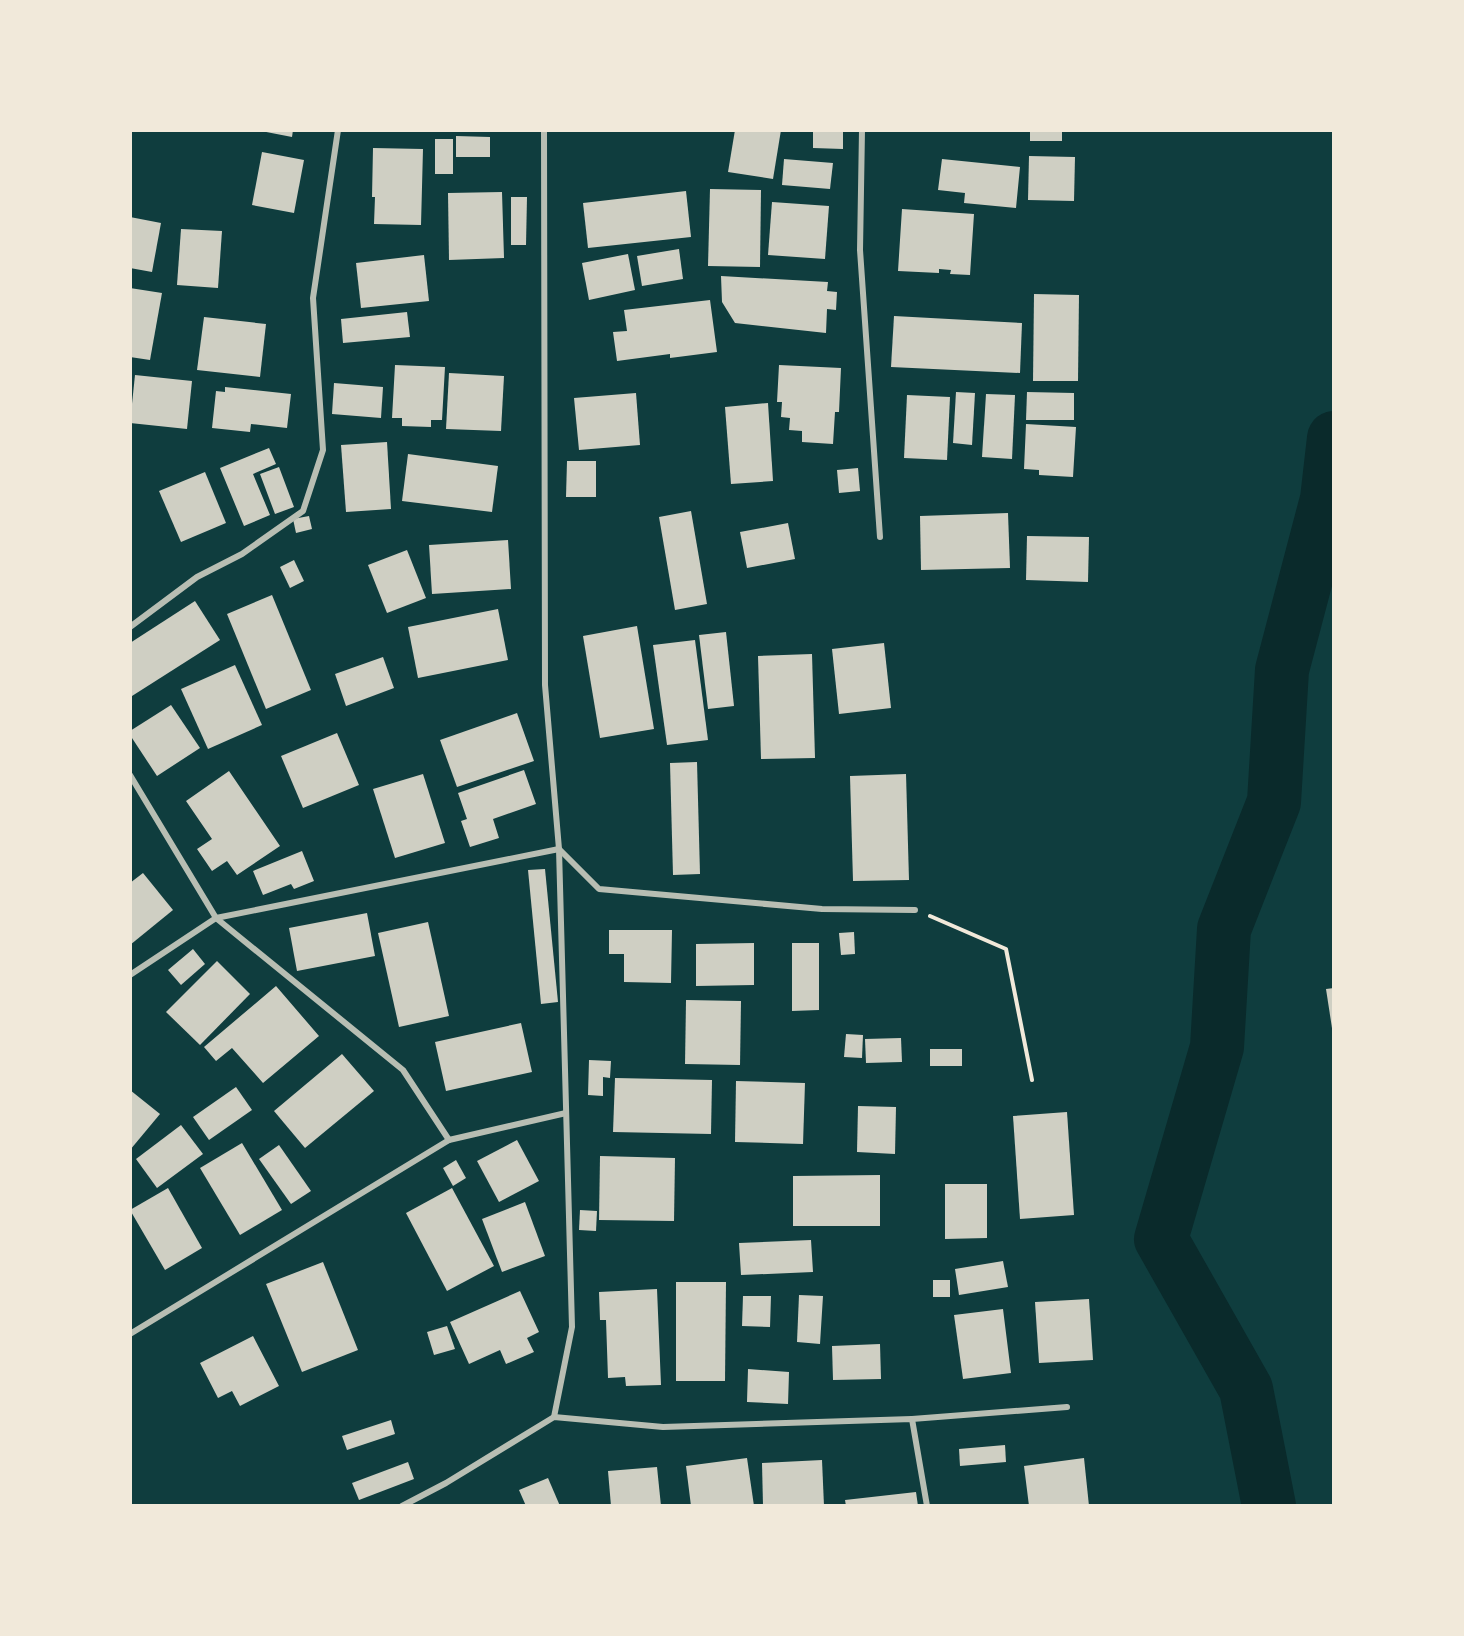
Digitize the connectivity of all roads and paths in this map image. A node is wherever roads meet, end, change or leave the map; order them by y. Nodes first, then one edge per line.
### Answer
1 (338, 130) edge
2 (544, 130) edge
3 (862, 130) edge
4 (880, 537) dead end
5 (130, 627) edge
6 (130, 775) edge
7 (559, 849) junction
8 (915, 910) joint
9 (216, 918) junction
10 (130, 975) edge
11 (1032, 1080) dead end
12 (566, 1113) junction
13 (449, 1140) junction
14 (130, 1334) edge
15 (1067, 1407) dead end
16 (554, 1417) junction
17 (912, 1419) junction
18 (402, 1506) edge
19 (927, 1506) edge

1 - 5 street
2 - 7 street
3 - 4 street
6 - 9 street
7 - 8 street
7 - 9 street
7 - 12 street
8 - 11 path
9 - 10 street
9 - 13 street
12 - 13 street
12 - 16 street
13 - 14 street
15 - 17 street
16 - 17 street
16 - 18 street
17 - 19 street

